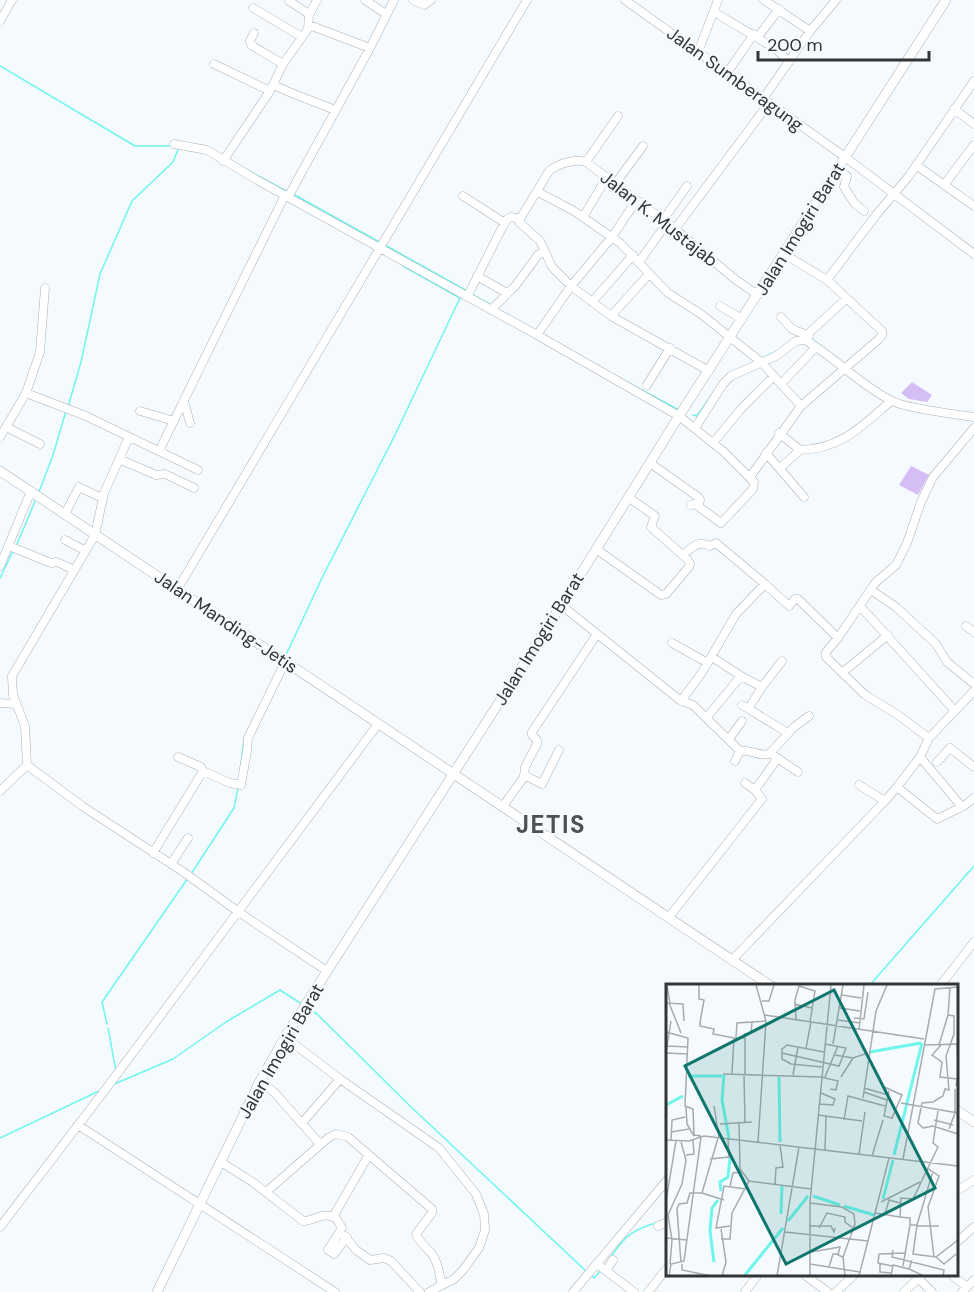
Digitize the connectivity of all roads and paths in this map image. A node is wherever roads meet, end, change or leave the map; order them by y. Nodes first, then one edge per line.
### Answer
1 (12, 0) edge
2 (317, 0) edge
3 (365, 0) edge
4 (394, 0) edge
5 (413, 0) edge
6 (431, 0) edge
7 (527, 0) edge
8 (625, 0) edge
9 (718, 0) edge
10 (764, 0) edge
11 (836, 0) edge
12 (289, 1) edge
13 (941, 2) edge
14 (253, 8) dead end
15 (779, 9) junction
16 (714, 12) junction
17 (309, 14) junction
18 (386, 14) junction
19 (0, 21) edge
20 (309, 25) junction
21 (810, 32) junction
22 (254, 33) dead end
23 (756, 36) junction
24 (302, 37) junction
25 (370, 48) junction
26 (699, 52) junction
27 (789, 62) junction
28 (214, 64) dead end
29 (283, 64) junction
30 (727, 74) junction
31 (974, 81) edge
32 (272, 88) junction
33 (766, 101) junction
34 (954, 109) junction
35 (335, 110) junction
36 (618, 116) dead end
37 (974, 124) edge
38 (174, 144) dead end
39 (974, 145) edge
40 (643, 146) dead end
41 (845, 157) junction
42 (224, 158) junction
43 (586, 162) junction
44 (916, 165) junction
45 (837, 169) junction
46 (607, 177) junction
47 (615, 184) junction
48 (944, 185) junction
49 (687, 186) dead end
50 (538, 192) junction
51 (288, 194) junction
52 (894, 194) junction
53 (463, 196) dead end
54 (636, 201) junction
55 (974, 206) edge
56 (864, 211) dead end
57 (583, 217) junction
58 (520, 219) junction
59 (665, 222) junction
60 (505, 223) junction
61 (675, 229) junction
62 (612, 237) junction
63 (382, 244) junction
64 (544, 252) junction
65 (784, 254) junction
66 (974, 254) edge
67 (633, 255) junction
68 (639, 262) junction
69 (649, 274) junction
70 (477, 276) junction
71 (827, 280) junction
72 (571, 286) junction
73 (45, 288) dead end
74 (469, 293) junction
75 (507, 293) junction
76 (758, 295) junction
77 (846, 299) junction
78 (592, 302) junction
79 (720, 306) dead end
80 (493, 307) junction
81 (611, 316) junction
82 (781, 317) dead end
83 (742, 319) junction
84 (539, 331) junction
85 (730, 337) junction
86 (807, 338) junction
87 (816, 347) junction
88 (670, 348) junction
89 (758, 360) junction
90 (846, 367) junction
91 (709, 370) junction
92 (774, 376) junction
93 (781, 384) junction
94 (647, 385) dead end
95 (26, 393) junction
96 (184, 400) junction
97 (891, 401) junction
98 (801, 406) junction
99 (140, 411) dead end
100 (679, 416) junction
101 (974, 417) edge
102 (174, 421) junction
103 (190, 423) dead end
104 (6, 427) junction
105 (695, 428) junction
106 (974, 428) edge
107 (779, 433) junction
108 (0, 437) edge
109 (129, 437) junction
110 (713, 443) junction
111 (40, 444) dead end
112 (800, 450) junction
113 (159, 451) junction
114 (766, 453) junction
115 (119, 459) junction
116 (650, 463) junction
117 (780, 468) junction
118 (198, 470) dead end
119 (0, 471) edge
120 (750, 477) junction
121 (194, 488) dead end
122 (32, 491) junction
123 (628, 497) junction
124 (804, 497) dead end
125 (102, 498) junction
126 (64, 514) junction
127 (95, 535) junction
128 (64, 540) dead end
129 (12, 548) junction
130 (596, 549) junction
131 (86, 551) junction
132 (683, 555) junction
133 (0, 566) edge
134 (74, 570) junction
135 (765, 584) junction
136 (177, 590) junction
137 (871, 590) junction
138 (561, 605) junction
139 (860, 606) junction
140 (966, 626) dead end
141 (974, 632) edge
142 (597, 634) junction
143 (888, 635) junction
144 (838, 638) junction
145 (672, 643) dead end
146 (710, 660) junction
147 (284, 661) junction
148 (782, 661) dead end
149 (843, 672) junction
150 (741, 676) junction
151 (974, 684) edge
152 (762, 687) junction
153 (972, 696) edge
154 (681, 701) junction
155 (9, 704) edge
156 (748, 708) junction
157 (955, 711) junction
158 (809, 716) dead end
159 (707, 717) junction
160 (378, 724) junction
161 (788, 733) junction
162 (929, 738) junction
163 (729, 739) junction
164 (560, 750) dead end
165 (740, 751) junction
166 (178, 757) dead end
167 (773, 757) junction
168 (921, 757) junction
169 (735, 761) dead end
170 (937, 762) dead end
171 (27, 765) junction
172 (974, 767) edge
173 (203, 771) junction
174 (798, 772) dead end
175 (454, 773) junction
176 (524, 775) junction
177 (745, 783) dead end
178 (860, 785) dead end
179 (897, 787) junction
180 (755, 790) junction
181 (0, 791) edge
182 (974, 798) edge
183 (885, 801) junction
184 (504, 806) junction
185 (962, 807) junction
186 (188, 838) dead end
187 (153, 853) junction
188 (171, 864) junction
189 (237, 911) junction
190 (669, 918) junction
191 (974, 942) edge
192 (732, 960) junction
193 (327, 970) junction
194 (768, 984) edge
195 (942, 984) edge
196 (285, 1037) junction
197 (340, 1079) junction
198 (260, 1082) junction
199 (959, 1112) edge
200 (974, 1122) edge
201 (302, 1123) junction
202 (78, 1125) junction
203 (320, 1144) junction
204 (368, 1156) junction
205 (221, 1162) junction
206 (974, 1180) edge
207 (666, 1182) edge
208 (959, 1189) edge
209 (266, 1192) junction
210 (200, 1205) junction
211 (333, 1216) junction
212 (666, 1223) edge
213 (658, 1226) dead end
214 (0, 1227) edge
215 (974, 1227) edge
216 (959, 1239) edge
217 (613, 1260) dead end
218 (602, 1268) junction
219 (666, 1270) edge
220 (754, 1277) edge
221 (810, 1277) edge
222 (851, 1277) edge
223 (920, 1277) edge
224 (954, 1277) edge
225 (974, 1280) edge
226 (441, 1284) junction
227 (964, 1290) edge
228 (157, 1292) edge
229 (335, 1292) edge
230 (420, 1292) edge
231 (429, 1292) edge
232 (573, 1292) edge
233 (634, 1292) edge
234 (648, 1292) edge
235 (745, 1292) edge
236 (828, 1292) edge
237 (836, 1292) edge
238 (904, 1292) edge
239 (932, 1292) edge

1 - 19 street
2 - 17 street
3 - 18 street
4 - 18 street
5 - 6 street
7 - 63 street
8 - 26 street, Jalan Sumberagung
9 - 16 street
10 - 15 street
11 - 21 street
12 - 17 street
13 - 41 main road, Jalan Imogiri Barat
14 - 24 street
15 - 21 street
15 - 23 street
16 - 23 street
16 - 26 street
17 - 20 street
18 - 25 street
20 - 24 street
20 - 25 street
21 - 27 street
22 - 29 street
23 - 27 street
23 - 30 street
24 - 29 street
25 - 35 street
26 - 30 street, Jalan Sumberagung
27 - 33 street
28 - 32 street
29 - 32 street
30 - 33 street, Jalan Sumberagung
31 - 34 street
32 - 35 street
32 - 42 street
33 - 41 street, Jalan Sumberagung
33 - 61 street
34 - 37 street
34 - 44 street
35 - 51 street
36 - 43 street
38 - 42 street
39 - 48 street
40 - 47 street
41 - 45 main road, Jalan Imogiri Barat
41 - 52 street, Jalan Sumberagung
42 - 51 street
43 - 46 street, Jalan K. Mustajab
43 - 50 street, Jalan K. Mustajab
44 - 48 street
44 - 52 street
45 - 56 street
45 - 65 main road, Jalan Imogiri Barat
46 - 47 street, Jalan K. Mustajab
46 - 57 street
47 - 54 street, Jalan K. Mustajab
48 - 55 street
49 - 59 street
50 - 57 street
50 - 58 street
51 - 63 street
51 - 96 street
52 - 66 street, Jalan Sumberagung
52 - 71 street
53 - 60 street
54 - 59 street, Jalan K. Mustajab
54 - 62 street
57 - 62 street
58 - 60 street
58 - 64 street
59 - 61 street, Jalan K. Mustajab
59 - 68 street
60 - 70 street
61 - 76 street, Jalan K. Mustajab
62 - 67 street
62 - 72 street
63 - 74 street
63 - 136 street
64 - 72 street
64 - 75 street
65 - 71 street
65 - 76 main road, Jalan Imogiri Barat
67 - 68 street
67 - 78 street
68 - 69 street
69 - 81 street
69 - 85 street
70 - 74 street
70 - 75 street
71 - 77 street
72 - 78 street
72 - 84 street
73 - 95 street
74 - 80 street
75 - 80 street
76 - 83 main road, Jalan Imogiri Barat
77 - 86 street
77 - 90 street
78 - 81 street
79 - 83 street
80 - 84 street
81 - 88 street
82 - 86 street
83 - 85 main road, Jalan Imogiri Barat
84 - 100 street
85 - 89 street
85 - 91 main road, Jalan Imogiri Barat
86 - 87 street
86 - 89 street
87 - 90 street
87 - 93 street
88 - 91 street
88 - 94 street
89 - 92 street
89 - 105 street
90 - 97 street
90 - 98 street
91 - 100 main road, Jalan Imogiri Barat
92 - 93 street
92 - 110 street
93 - 98 street
95 - 104 street
95 - 109 street
96 - 102 street
96 - 103 street
97 - 101 street
97 - 112 street
98 - 107 street
99 - 102 street
100 - 105 street
100 - 116 main road, Jalan Imogiri Barat
102 - 113 street
104 - 108 street
104 - 111 street
105 - 110 street
106 - 137 street
107 - 112 street
107 - 114 street
109 - 113 street
109 - 115 street
110 - 120 street
112 - 117 street
113 - 118 street
114 - 117 street
114 - 120 street
115 - 121 street
115 - 125 street
116 - 120 street
116 - 123 main road, Jalan Imogiri Barat
117 - 124 street
119 - 122 main road, Jalan Manding-Jetis
122 - 126 main road, Jalan Manding-Jetis
122 - 129 street
123 - 130 main road, Jalan Imogiri Barat
123 - 132 street
125 - 126 street
125 - 127 street
126 - 127 main road, Jalan Manding-Jetis
127 - 131 street
127 - 136 main road, Jalan Manding-Jetis
128 - 131 street
129 - 133 street
129 - 134 street
130 - 132 street
130 - 138 main road, Jalan Imogiri Barat
131 - 134 street
132 - 135 street
134 - 155 street
135 - 144 street
135 - 146 street
136 - 147 main road, Jalan Manding-Jetis
137 - 139 street
137 - 151 street
138 - 142 street
138 - 175 main road, Jalan Imogiri Barat
139 - 143 street
139 - 144 street
140 - 141 street
142 - 154 street
142 - 176 street
143 - 149 street
143 - 157 street
144 - 149 street
145 - 146 street
146 - 150 street
146 - 154 street
147 - 160 main road, Jalan Manding-Jetis
147 - 173 street
148 - 152 street
149 - 162 street
150 - 152 street
150 - 159 street
152 - 156 street
153 - 157 street
154 - 159 street
155 - 171 street
156 - 161 street
156 - 163 street
157 - 162 street
158 - 161 street
159 - 163 street
160 - 175 main road, Jalan Manding-Jetis
160 - 189 street
161 - 167 street
162 - 168 street
163 - 165 street
164 - 176 street
165 - 167 street
165 - 169 street
166 - 173 street
167 - 174 street
167 - 180 street
168 - 179 street
168 - 185 street
170 - 172 street
171 - 181 street
171 - 187 street
173 - 187 street
175 - 184 main road, Jalan Manding-Jetis
175 - 193 main road, Jalan Imogiri Barat
176 - 184 street
177 - 180 street
178 - 183 street
179 - 183 street
179 - 185 street
180 - 190 street
182 - 185 street
183 - 192 street
184 - 190 main road, Jalan Manding-Jetis
186 - 188 street
187 - 188 street
188 - 189 street
189 - 193 street
189 - 202 street
190 - 192 main road, Jalan Manding-Jetis
191 - 195 street
192 - 194 main road, Jalan Manding-Jetis
193 - 196 main road, Jalan Imogiri Barat
196 - 197 street
196 - 198 main road, Jalan Imogiri Barat
197 - 201 street
197 - 226 street
198 - 201 street
198 - 205 main road, Jalan Imogiri Barat
199 - 200 main road
201 - 203 street
202 - 210 street
202 - 214 street
203 - 204 street
203 - 209 street
204 - 211 street
204 - 226 street
205 - 209 street
205 - 210 main road, Jalan Imogiri Barat
206 - 208 street
207 - 218 street
209 - 211 street
210 - 228 main road, Jalan Imogiri Barat
210 - 229 street
211 - 230 street
212 - 213 street
215 - 216 street
217 - 218 street
218 - 232 street
218 - 233 street
219 - 234 street
220 - 235 street
221 - 236 street
222 - 237 street
223 - 238 street
223 - 239 street
224 - 227 street
225 - 227 street
226 - 231 street

